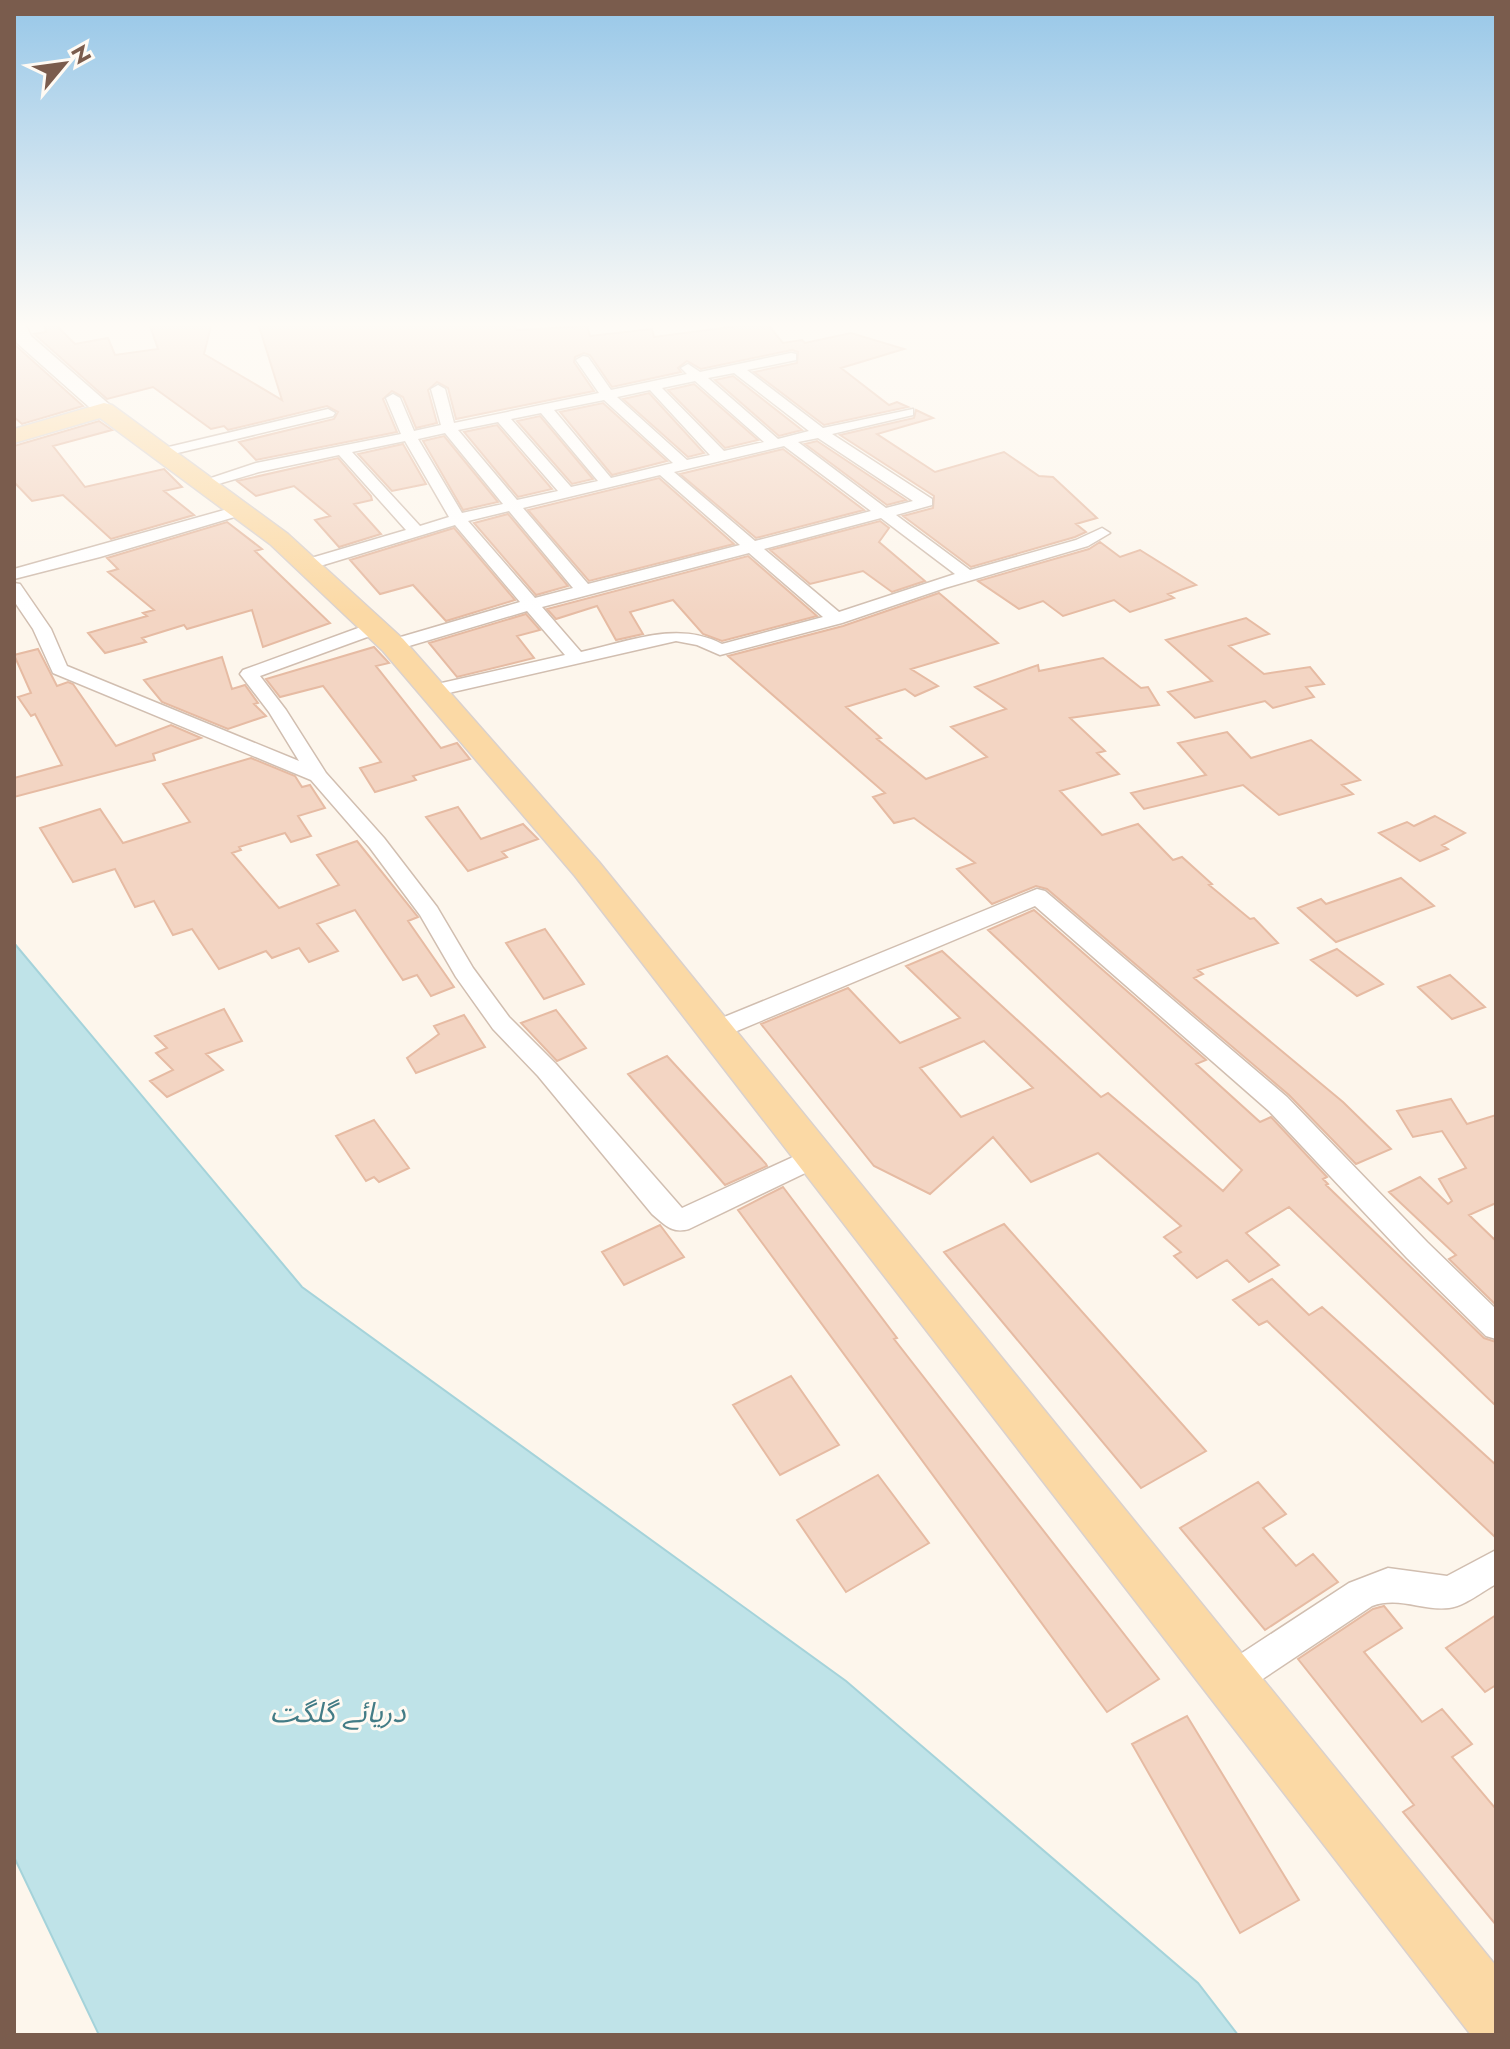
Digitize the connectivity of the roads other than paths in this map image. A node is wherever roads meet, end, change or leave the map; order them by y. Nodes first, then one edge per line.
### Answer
1 (64, 422) edge
2 (119, 422) edge
3 (292, 422) edge
4 (403, 422) edge
5 (447, 422) edge
6 (485, 422) edge
7 (505, 422) edge
8 (556, 422) edge
9 (636, 422) edge
10 (687, 422) edge
11 (754, 422) edge
12 (805, 422) edge
13 (868, 422) edge
14 (449, 429) junction
15 (820, 433) junction
16 (14, 436) edge
17 (410, 437) junction
18 (781, 442) junction
19 (342, 450) junction
20 (161, 453) junction
21 (721, 457) junction
22 (685, 466) junction
23 (663, 470) junction
24 (201, 484) junction
25 (608, 484) junction
26 (568, 493) junction
27 (512, 507) junction
28 (242, 510) junction
29 (881, 512) junction
30 (458, 519) junction
31 (417, 532) junction
32 (1102, 533) dead end
33 (752, 547) junction
34 (307, 565) junction
35 (14, 574) edge
36 (968, 576) junction
37 (14, 588) edge
38 (585, 592) junction
39 (532, 604) junction
40 (836, 619) junction
41 (384, 637) junction
42 (578, 659) junction
43 (431, 691) junction
44 (318, 776) junction
45 (716, 1030) junction
46 (817, 1156) junction
47 (1496, 1327) edge
48 (1496, 1566) edge
49 (1231, 1680) junction
50 (1496, 2016) edge

1 - 16 main road
2 - 20 main road
3 - 20 street
4 - 17 street
5 - 14 street
6 - 14 street
7 - 26 street
8 - 25 street
9 - 22 street
10 - 21 street
11 - 18 street
12 - 15 street
13 - 15 street
14 - 17 street
14 - 27 street
15 - 18 street
15 - 29 street
17 - 19 street
17 - 30 street
18 - 21 street
18 - 29 street
19 - 24 street
19 - 31 street
20 - 24 main road
21 - 22 street
22 - 23 street
23 - 25 street
23 - 33 street
24 - 28 main road
25 - 26 street
26 - 27 street
27 - 30 street
27 - 38 street
28 - 34 main road
28 - 35 street
29 - 33 street
29 - 36 street
30 - 31 street
30 - 39 street
31 - 34 street
32 - 36 street
33 - 38 street
33 - 40 street
34 - 41 main road
36 - 40 street
37 - 44 street
38 - 39 street
39 - 41 street
39 - 42 street
40 - 42 street
41 - 43 main road
41 - 44 street
42 - 43 street
43 - 45 main road
44 - 46 street
45 - 46 main road
45 - 47 street
46 - 49 main road
48 - 49 street
49 - 50 main road

